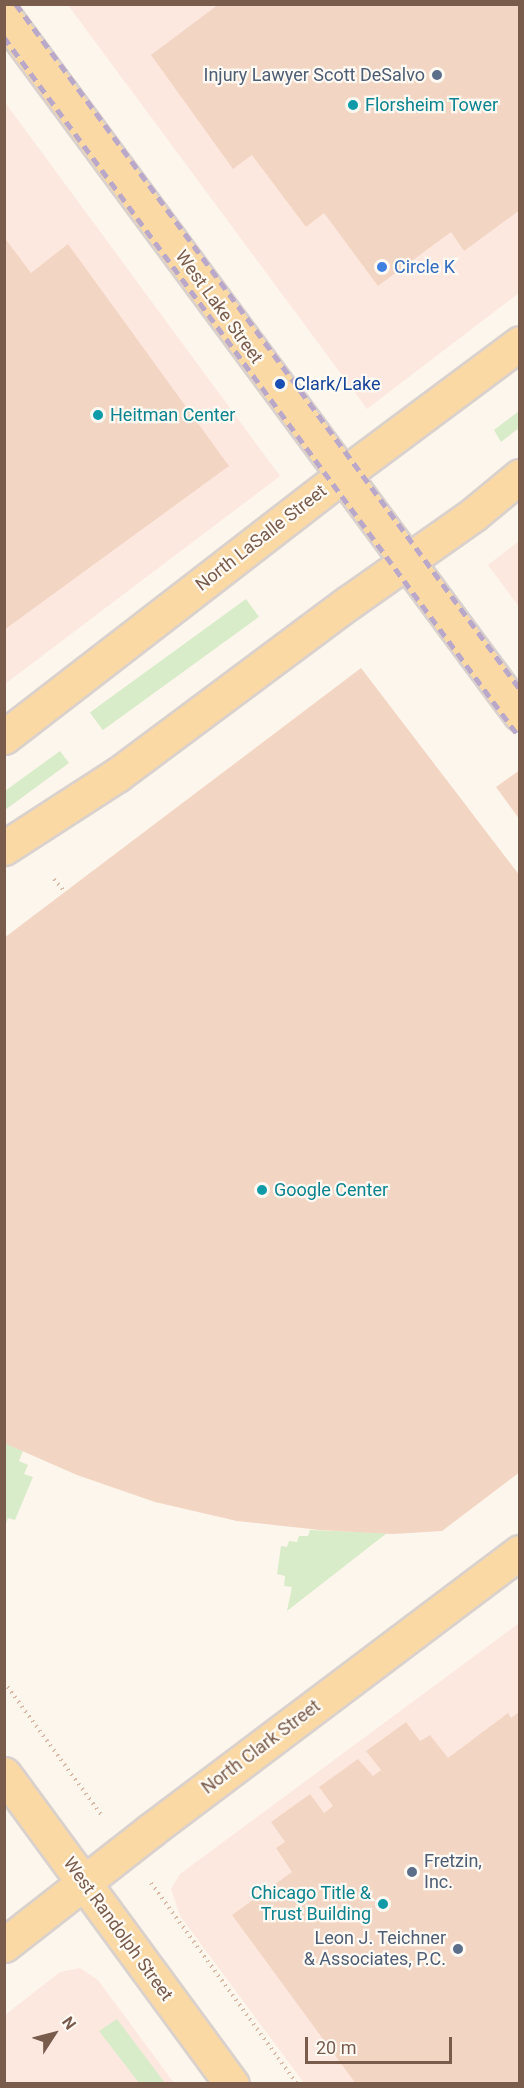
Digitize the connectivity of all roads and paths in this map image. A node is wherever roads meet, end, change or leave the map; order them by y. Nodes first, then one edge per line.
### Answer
1 (4, 16) edge
2 (519, 343) edge
3 (343, 475) junction
4 (519, 476) edge
5 (407, 561) junction
6 (519, 714) edge
7 (4, 737) edge
8 (4, 848) edge
9 (54, 879) dead end
10 (65, 892) dead end
11 (519, 1552) edge
12 (4, 1774) edge
13 (84, 1882) junction
14 (4, 1945) edge
15 (232, 2084) edge

1 - 3 main road, West Lake Street
2 - 3 main road, North LaSalle Street
3 - 5 main road, West Lake Street
3 - 7 main road, North LaSalle Street
4 - 5 main road
5 - 6 main road, West Lake Street
5 - 8 main road
9 - 10 path
11 - 13 main road, North Clark Street
12 - 13 main road, West Randolph Street
13 - 14 main road, North Clark Street
13 - 15 main road, West Randolph Street

